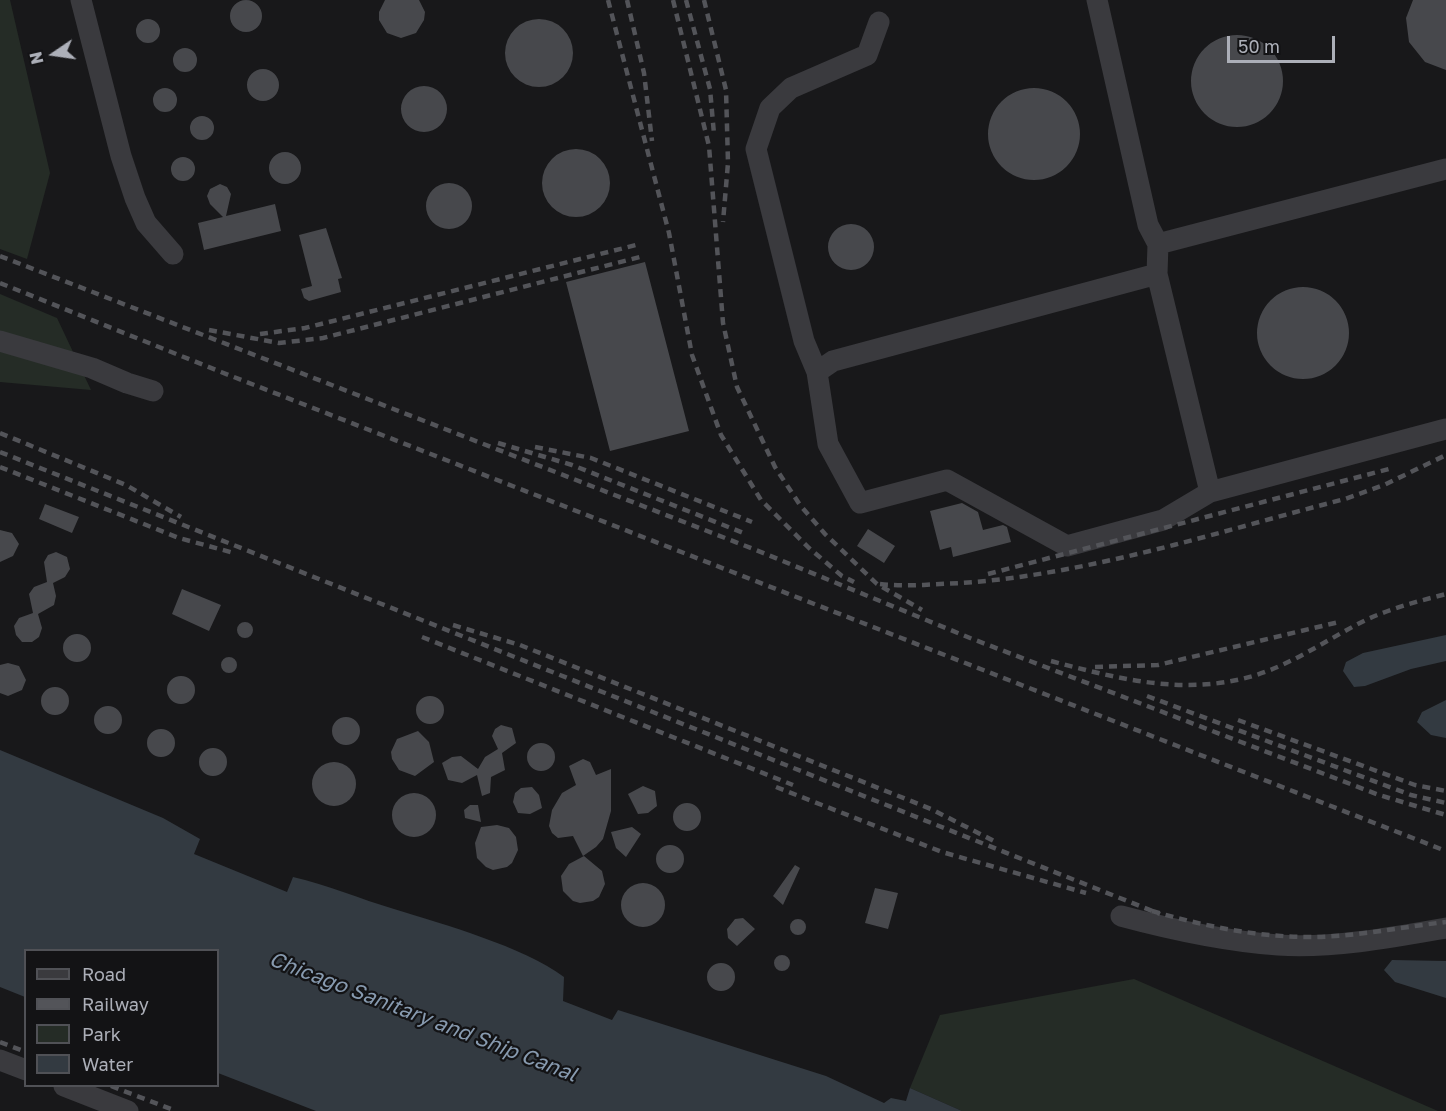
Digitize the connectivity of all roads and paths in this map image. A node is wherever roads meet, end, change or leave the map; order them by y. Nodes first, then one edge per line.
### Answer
1 (81, 0) edge
2 (1097, 0) edge
3 (879, 22) dead end
4 (1446, 169) edge
5 (1158, 244) junction
6 (173, 254) dead end
7 (1157, 274) junction
8 (0, 341) edge
9 (817, 372) junction
10 (153, 391) dead end
11 (1446, 429) edge
12 (1210, 492) junction
13 (1121, 916) dead end
14 (1446, 928) edge
15 (0, 1060) edge
16 (24, 1069) edge
17 (67, 1087) edge
18 (128, 1111) edge

1 - 6 lane
2 - 5 lane
3 - 9 lane
4 - 5 lane
5 - 7 lane
7 - 9 lane
7 - 12 lane
8 - 10 lane
9 - 12 lane
11 - 12 lane
13 - 14 lane
15 - 16 lane
17 - 18 lane

